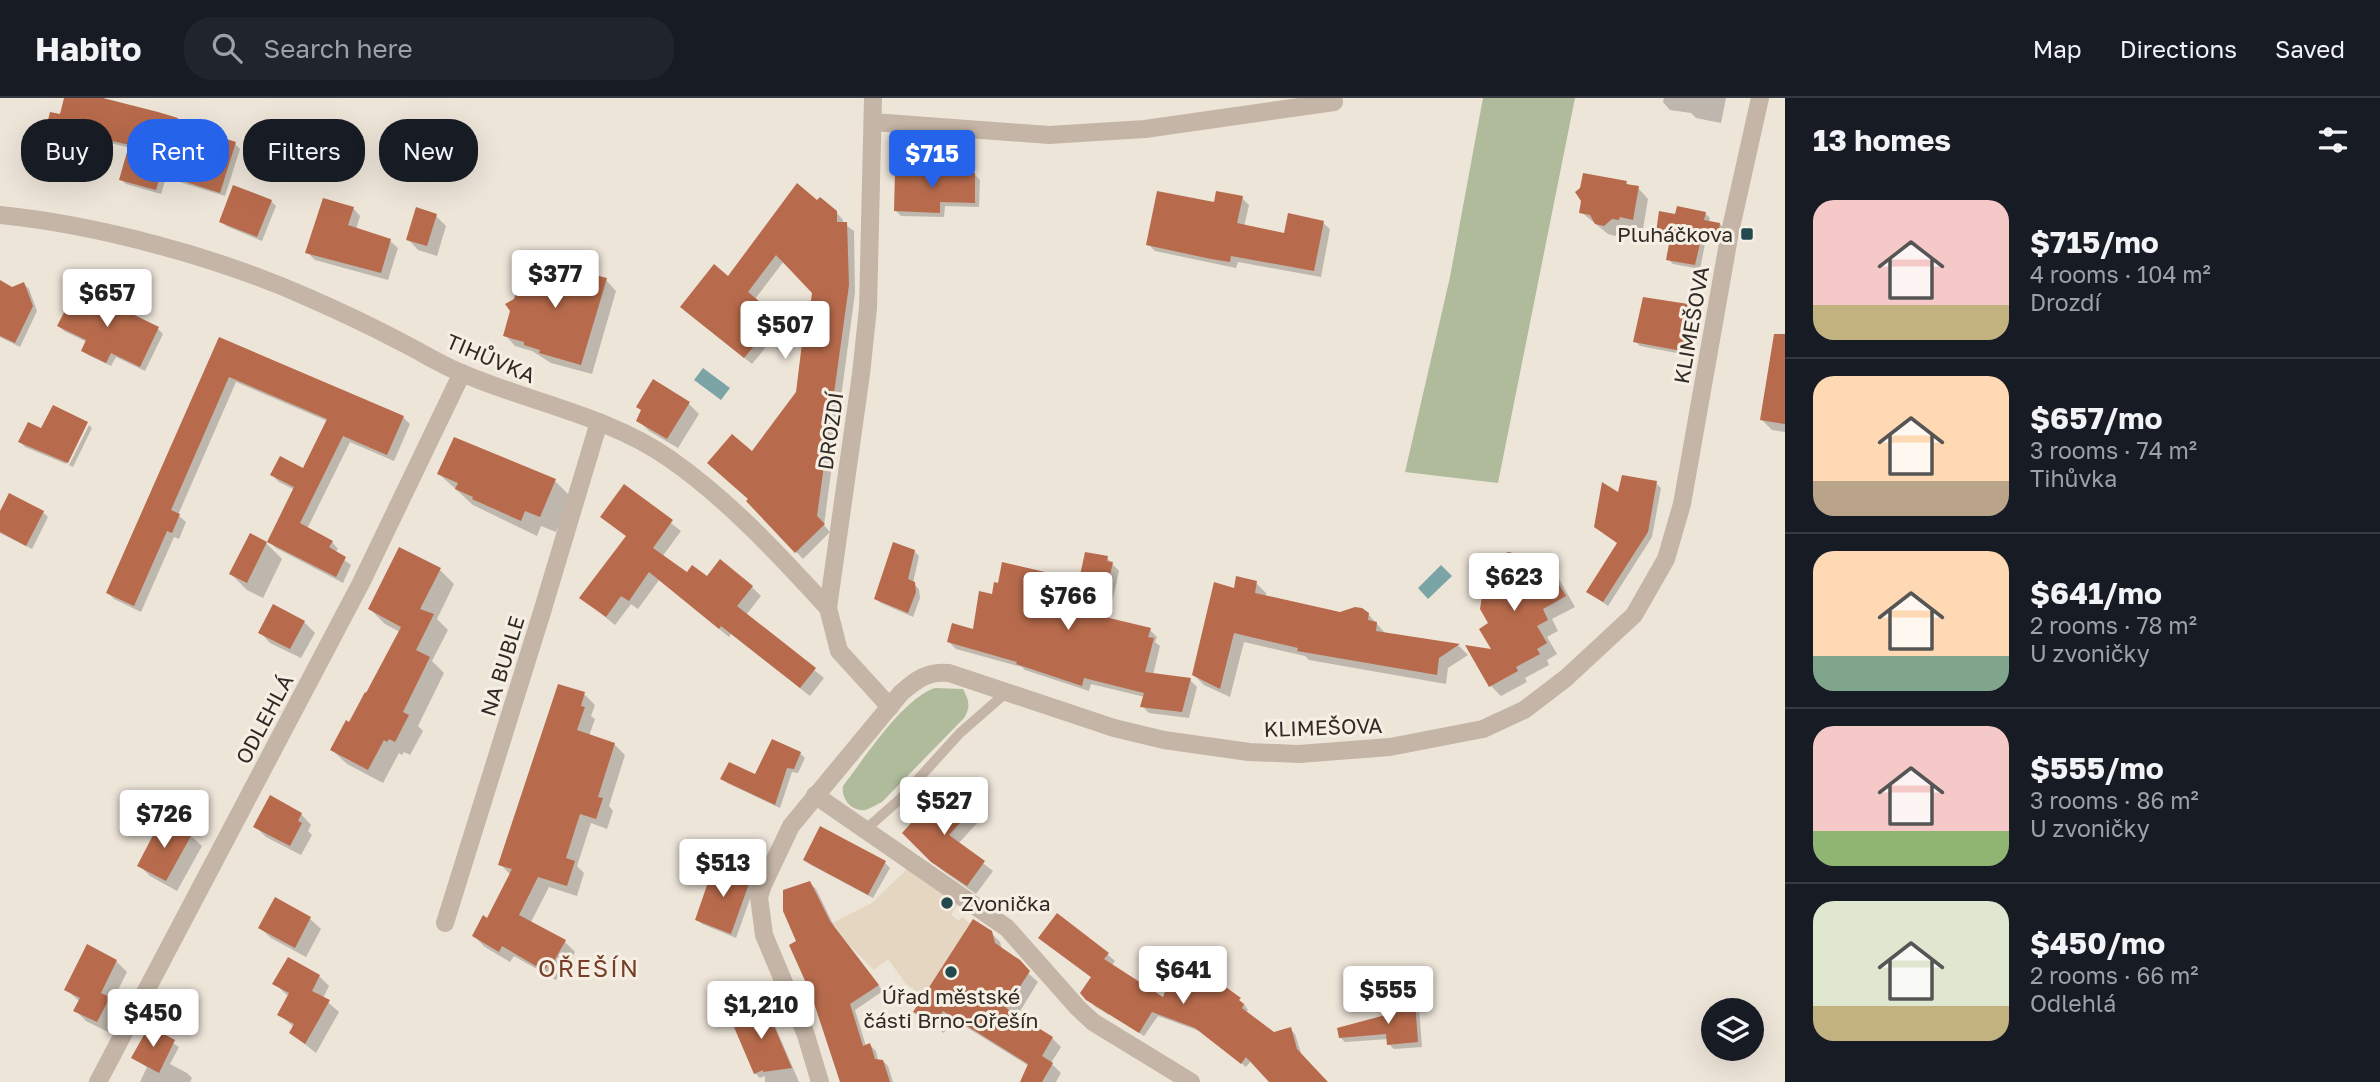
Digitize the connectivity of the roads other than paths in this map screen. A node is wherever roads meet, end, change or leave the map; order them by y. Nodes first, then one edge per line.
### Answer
1 (873, 98) edge
2 (1760, 98) edge
3 (1334, 102) dead end
4 (873, 122) junction
5 (0, 215) edge
6 (462, 373) junction
7 (599, 422) junction
8 (828, 608) junction
9 (1008, 691) junction
10 (890, 707) junction
11 (815, 795) junction
12 (865, 831) junction
13 (445, 923) dead end
14 (98, 1082) edge
15 (820, 1082) edge
16 (1191, 1082) edge

1 - 4 street, DROZDÍ
2 - 9 street, KLIMEŠOVA
3 - 4 street
4 - 8 street, DROZDÍ
5 - 6 street, TIHŮVKA
6 - 7 street, TIHŮVKA
6 - 14 street, ODLEHLÁ
7 - 8 street, TIHŮVKA
7 - 13 street, NA BUBLE
8 - 10 street, DROZDÍ
9 - 10 street, KLIMEŠOVA
9 - 12 lane
10 - 11 street, KLIMEŠOVA
11 - 12 street
11 - 15 street, KLIMEŠOVA
12 - 16 street

